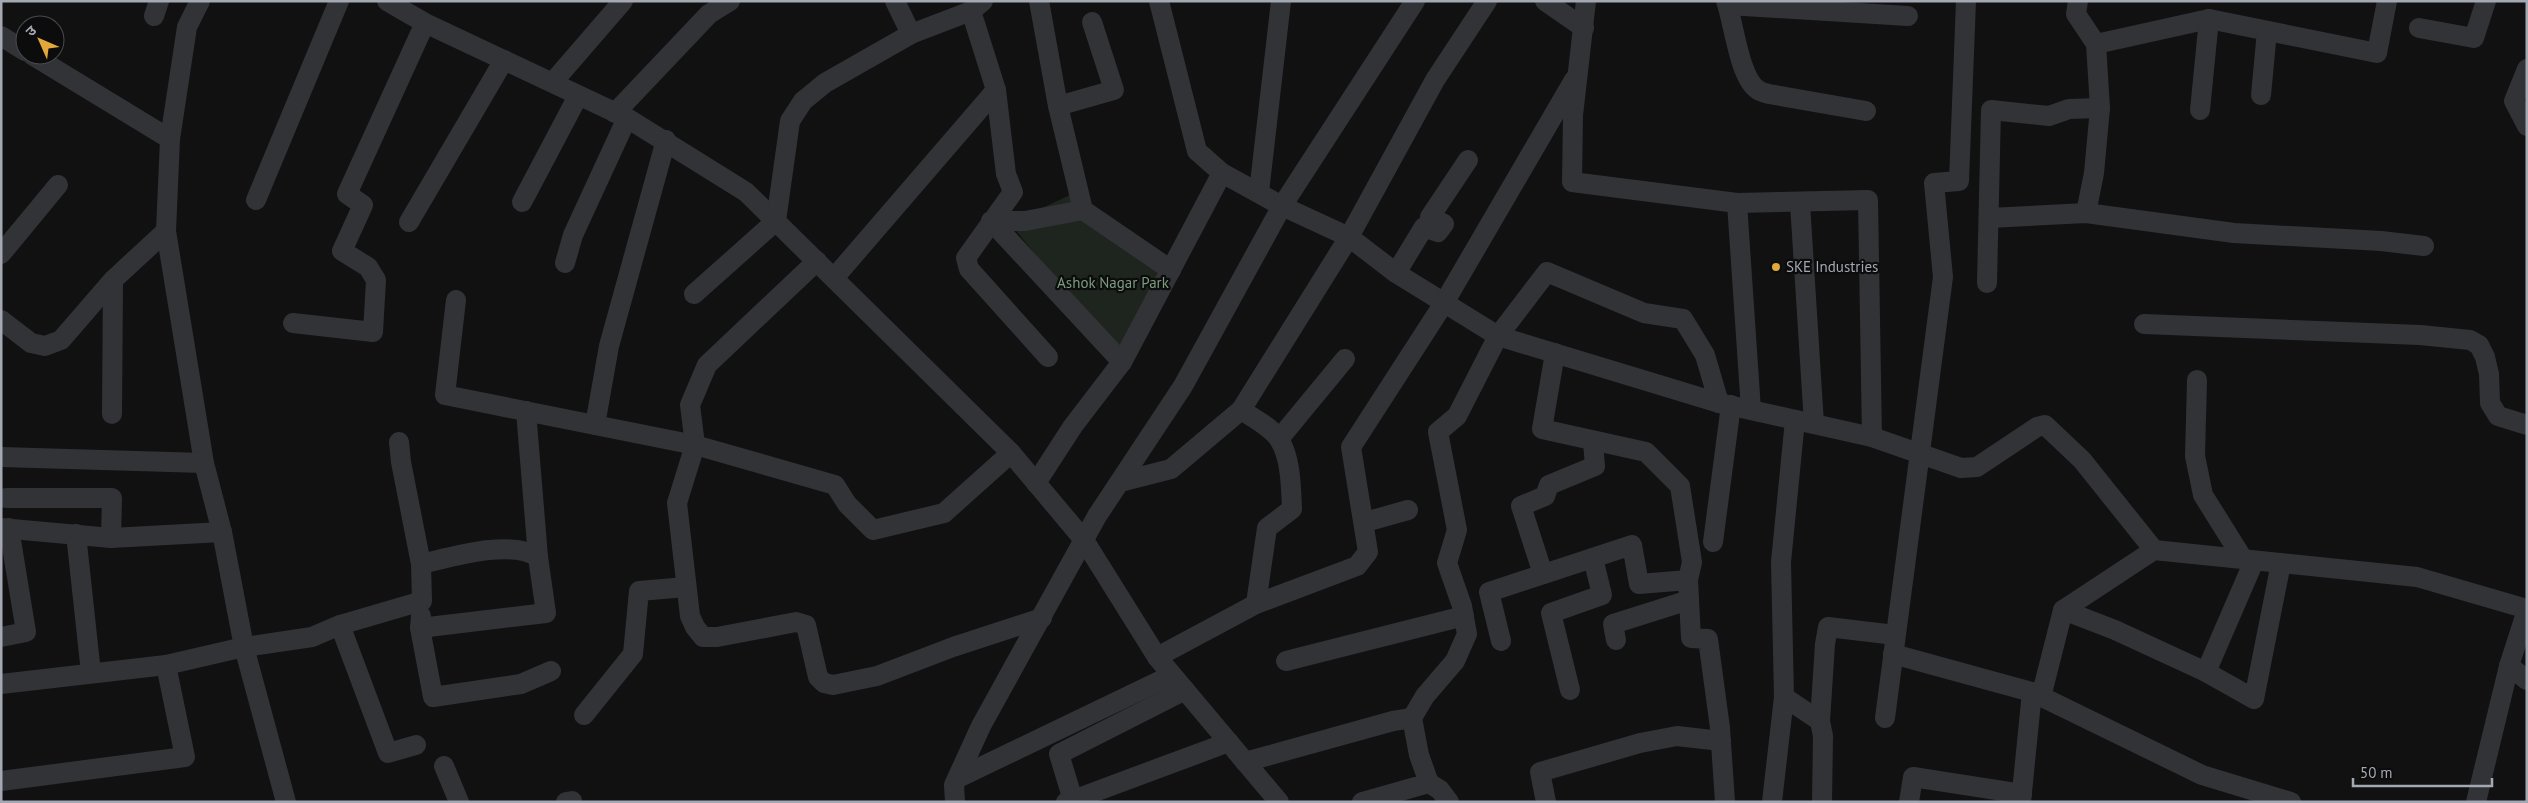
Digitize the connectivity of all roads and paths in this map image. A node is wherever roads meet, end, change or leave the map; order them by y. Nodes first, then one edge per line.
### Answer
1 (200, 1) edge
2 (339, 1) edge
3 (387, 1) edge
4 (623, 1) edge
5 (730, 1) edge
6 (895, 1) edge
7 (1039, 1) edge
8 (1159, 1) edge
9 (1281, 1) edge
10 (1415, 1) edge
11 (1487, 1) edge
12 (1545, 1) edge
13 (1586, 1) edge
14 (1966, 1) edge
15 (2078, 1) edge
16 (2387, 1) edge
17 (2486, 1) edge
18 (1727, 3) edge
19 (977, 6) edge
20 (1908, 16) dead end
21 (2208, 19) junction
22 (1092, 22) dead end
23 (425, 23) junction
24 (1584, 28) junction
25 (2419, 28) dead end
26 (2267, 31) junction
27 (911, 34) junction
28 (1, 36) edge
29 (2096, 44) junction
30 (15, 45) edge
31 (504, 60) junction
32 (48, 65) edge
33 (2527, 69) edge
34 (1579, 72) junction
35 (553, 82) junction
36 (996, 90) junction
37 (2261, 95) dead end
38 (578, 96) junction
39 (1058, 106) junction
40 (2100, 108) junction
41 (2200, 110) dead end
42 (1866, 111) dead end
43 (621, 115) junction
44 (2527, 126) edge
45 (170, 139) junction
46 (666, 140) junction
47 (1468, 160) dead end
48 (1222, 173) junction
49 (58, 185) dead end
50 (1259, 192) junction
51 (256, 200) dead end
52 (522, 202) dead end
53 (1737, 203) junction
54 (1800, 203) junction
55 (1282, 206) junction
56 (1083, 210) junction
57 (2086, 213) junction
58 (1989, 218) junction
59 (776, 221) junction
60 (991, 221) junction
61 (409, 222) dead end
62 (166, 231) junction
63 (1349, 237) junction
64 (2424, 246) dead end
65 (1, 254) edge
66 (817, 261) junction
67 (565, 263) dead end
68 (1171, 270) junction
69 (1396, 273) junction
70 (834, 278) junction
71 (114, 280) junction
72 (1987, 282) dead end
73 (694, 294) dead end
74 (456, 300) dead end
75 (1444, 303) junction
76 (1, 320) edge
77 (293, 323) dead end
78 (2144, 324) dead end
79 (1498, 336) junction
80 (1555, 353) junction
81 (1048, 357) dead end
82 (1345, 359) dead end
83 (1122, 362) junction
84 (2198, 380) dead end
85 (1725, 404) junction
86 (1241, 410) junction
87 (1751, 410) junction
88 (526, 411) junction
89 (112, 414) dead end
90 (1805, 422) junction
91 (595, 425) junction
92 (2527, 425) edge
93 (1872, 437) junction
94 (1279, 439) junction
95 (400, 442) dead end
96 (1593, 442) junction
97 (695, 444) junction
98 (1011, 453) junction
99 (1919, 453) junction
100 (1, 457) edge
101 (204, 463) junction
102 (1120, 482) junction
103 (1036, 483) junction
104 (6, 498) dead end
105 (1408, 510) dead end
106 (1365, 522) junction
107 (5, 528) edge
108 (222, 532) junction
109 (76, 534) junction
110 (111, 538) junction
111 (1084, 540) junction
112 (1713, 542) dead end
113 (2154, 550) junction
114 (538, 558) junction
115 (1593, 558) junction
116 (2249, 560) junction
117 (2282, 563) junction
118 (421, 564) junction
119 (1543, 574) junction
120 (686, 587) junction
121 (1689, 590) junction
122 (422, 601) junction
123 (1256, 604) junction
124 (2063, 610) junction
125 (2527, 610) edge
126 (1464, 616) junction
127 (1042, 618) junction
128 (340, 625) junction
129 (420, 628) junction
130 (1, 637) edge
131 (1616, 640) dead end
132 (1502, 641) dead end
133 (1894, 644) junction
134 (244, 647) junction
135 (1157, 658) junction
136 (1286, 661) dead end
137 (166, 665) junction
138 (2509, 666) junction
139 (551, 671) dead end
140 (2206, 672) junction
141 (91, 673) junction
142 (2527, 680) edge
143 (1178, 682) junction
144 (1, 684) edge
145 (1570, 690) dead end
146 (2037, 694) junction
147 (1784, 697) junction
148 (584, 715) dead end
149 (1412, 718) junction
150 (1885, 718) dead end
151 (1820, 720) junction
152 (1721, 741) junction
153 (1229, 742) junction
154 (416, 745) dead end
155 (1245, 762) junction
156 (444, 766) dead end
157 (958, 778) junction
158 (1, 781) edge
159 (1429, 783) junction
160 (2021, 798) edge
161 (1070, 801) edge
162 (286, 802) edge
163 (459, 802) edge
164 (955, 802) edge
165 (1279, 802) edge
166 (1362, 802) edge
167 (1449, 802) edge
168 (1546, 802) edge
169 (1725, 802) edge
170 (1772, 802) edge
171 (1822, 802) edge
172 (1909, 802) edge
173 (2291, 802) edge
174 (2476, 802) edge

1 - 45 street
2 - 51 street
3 - 23 street
4 - 35 street
5 - 43 street
6 - 27 street
7 - 39 street
8 - 48 street
9 - 50 street
10 - 55 street
11 - 63 street
12 - 24 street
13 - 24 street
14 - 99 street
15 - 29 street
16 - 26 street
17 - 25 street
18 - 20 street
18 - 42 street
19 - 27 street
19 - 36 street
21 - 26 street
21 - 29 street
21 - 41 street
22 - 39 street
23 - 31 street
23 - 77 street
24 - 34 street
26 - 37 street
27 - 59 street
28 - 30 street
29 - 40 street
31 - 35 street
31 - 61 street
32 - 45 street
33 - 44 street
34 - 53 street
34 - 75 street
35 - 38 street
36 - 60 street
36 - 70 street
38 - 43 street
38 - 52 street
39 - 56 street
40 - 57 street
40 - 58 street
43 - 46 street
43 - 67 street
45 - 62 street
46 - 59 street
46 - 91 street
47 - 69 street
48 - 50 street
48 - 68 street
49 - 65 street
50 - 55 street
53 - 54 street
53 - 87 street
54 - 90 street
54 - 93 street
55 - 63 street
55 - 102 street
56 - 60 street
56 - 68 street
57 - 58 street
57 - 64 street
58 - 72 street
59 - 66 street
59 - 73 street
60 - 81 street
60 - 83 street
62 - 71 street
62 - 101 street
63 - 69 street
63 - 86 street
66 - 70 street
66 - 97 street
68 - 83 street
69 - 75 street
70 - 98 street
71 - 76 street
71 - 89 street
74 - 88 street
75 - 79 street
75 - 106 street
78 - 92 street
79 - 80 street
79 - 85 street
79 - 126 street
80 - 85 street
80 - 96 street
82 - 94 street
83 - 103 street
84 - 116 street
85 - 87 street
85 - 112 street
86 - 94 street
86 - 102 street
87 - 90 street
88 - 91 street
88 - 114 street
90 - 93 street
90 - 147 street
91 - 97 street
93 - 99 street
94 - 123 street
95 - 118 street
96 - 119 street
96 - 121 street
97 - 98 street
97 - 120 street
98 - 103 street
99 - 113 street
99 - 133 street
100 - 101 street
101 - 108 street
102 - 111 street
103 - 111 street
104 - 110 street
105 - 106 street
106 - 123 street
107 - 109 street
107 - 130 street
108 - 110 street
108 - 134 street
109 - 110 street
109 - 141 street
111 - 127 street
111 - 135 street
113 - 116 street
113 - 124 street
114 - 118 street
114 - 129 street
115 - 119 street
115 - 121 street
115 - 145 street
116 - 117 street
116 - 140 street
117 - 125 street
117 - 140 street
118 - 122 street
119 - 132 street
120 - 127 street
120 - 148 street
121 - 131 street
121 - 152 street
122 - 128 street
122 - 129 street
123 - 135 street
124 - 140 street
124 - 146 street
125 - 138 street
126 - 136 street
126 - 149 street
127 - 157 street
128 - 134 street
128 - 154 street
129 - 139 street
133 - 146 street
133 - 150 street
133 - 151 street
134 - 137 street
134 - 162 street
135 - 143 street
137 - 141 street
137 - 158 street
138 - 142 street
138 - 174 street
141 - 144 street
143 - 153 street
143 - 157 street
143 - 161 street
146 - 160 street
146 - 173 street
147 - 151 street
147 - 170 street
149 - 155 street
149 - 159 street
151 - 171 street
152 - 168 street
152 - 169 street
153 - 155 street
153 - 161 street
155 - 165 street
156 - 163 street
157 - 164 street
159 - 166 street
159 - 167 street
160 - 172 street

